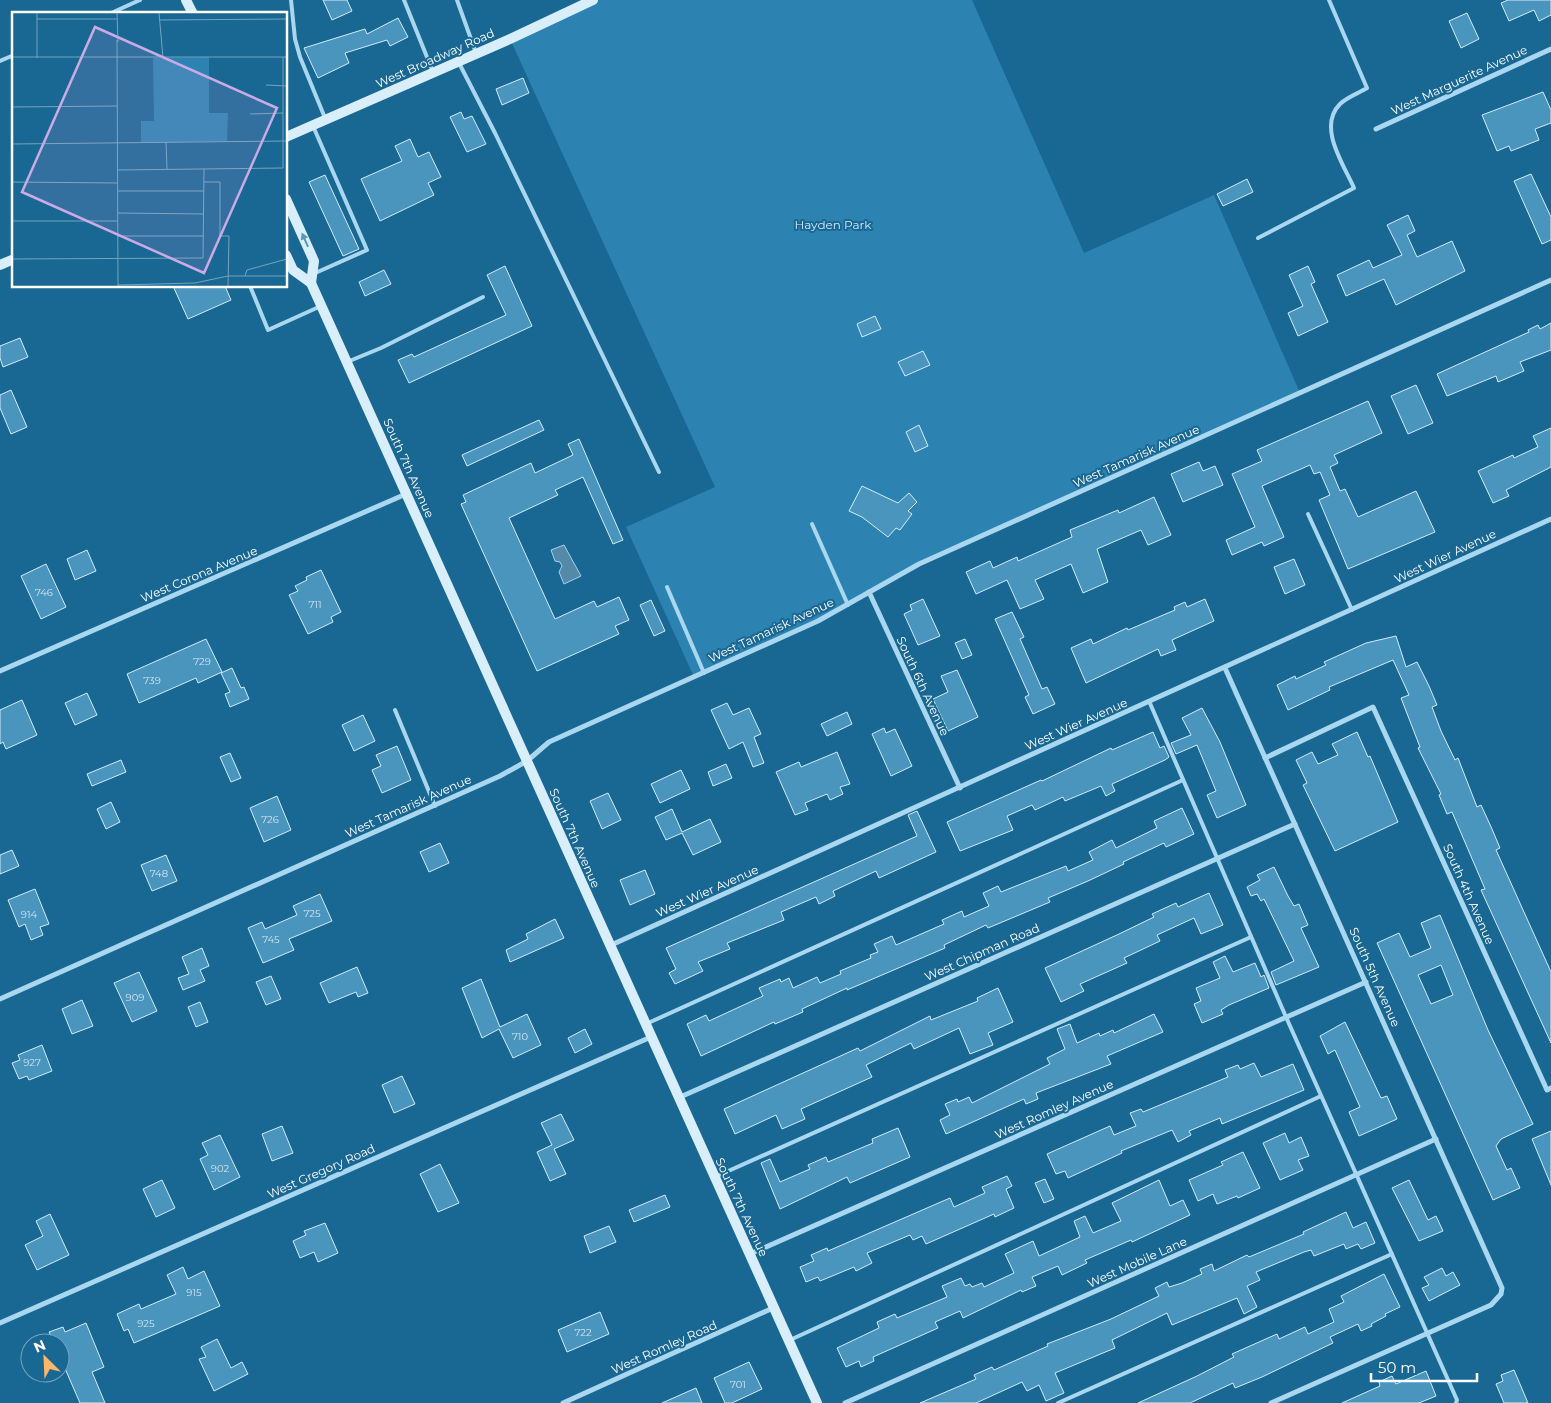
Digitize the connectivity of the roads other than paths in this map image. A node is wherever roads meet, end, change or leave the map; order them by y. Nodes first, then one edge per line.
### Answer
1 (140, 0) edge
2 (292, 0) edge
3 (404, 0) edge
4 (457, 0) edge
5 (593, 0) edge
6 (1329, 0) edge
7 (576, 3) edge
8 (113, 12) edge
9 (1551, 49) edge
10 (476, 53) junction
11 (12, 57) edge
12 (458, 61) junction
13 (0, 62) edge
14 (433, 72) junction
15 (326, 120) junction
16 (313, 126) junction
17 (1376, 129) dead end
18 (288, 136) edge
19 (288, 203) edge
20 (1258, 238) dead end
21 (288, 259) edge
22 (12, 260) edge
23 (0, 265) edge
24 (311, 279) junction
25 (1551, 280) edge
26 (251, 288) edge
27 (483, 296) dead end
28 (321, 306) junction
29 (347, 362) junction
30 (659, 472) dead end
31 (407, 494) junction
32 (1308, 514) dead end
33 (1551, 519) edge
34 (812, 524) dead end
35 (667, 587) dead end
36 (869, 592) junction
37 (848, 605) junction
38 (1352, 610) junction
39 (1225, 668) junction
40 (0, 671) edge
41 (704, 673) junction
42 (1149, 701) junction
43 (395, 710) dead end
44 (1265, 758) junction
45 (528, 761) junction
46 (1183, 780) junction
47 (960, 788) junction
48 (435, 806) junction
49 (1295, 824) junction
50 (1216, 859) junction
51 (1251, 937) junction
52 (609, 946) junction
53 (1366, 982) junction
54 (0, 999) edge
55 (1286, 1018) junction
56 (645, 1024) junction
57 (651, 1037) junction
58 (1549, 1089) edge
59 (1321, 1096) junction
60 (678, 1098) junction
61 (1436, 1139) junction
62 (1356, 1175) junction
63 (714, 1178) junction
64 (750, 1254) junction
65 (1392, 1254) junction
66 (774, 1308) junction
67 (0, 1323) edge
68 (1429, 1333) junction
69 (788, 1340) junction
70 (563, 1403) edge
71 (817, 1403) edge
72 (845, 1403) edge
73 (1058, 1403) edge
74 (1271, 1403) edge
75 (1456, 1403) edge

1 - 8 lane
2 - 15 lane
3 - 14 lane
4 - 10 lane
5 - 7 main road, West Broadway Road
6 - 20 lane
7 - 10 main road, West Broadway Road
9 - 17 street, West Marguerite Avenue
10 - 12 main road, West Broadway Road
11 - 13 lane
12 - 14 main road, West Broadway Road
12 - 30 lane
14 - 15 main road, West Broadway Road
15 - 16 main road, West Broadway Road
16 - 18 main road, West Broadway Road
16 - 24 lane
24 -> 19 main road, South 7th Avenue
21 - 24 main road, South 7th Avenue
22 - 23 main road
24 - 28 main road, South 7th Avenue
25 - 36 street, West Tamarisk Avenue
26 - 28 lane
27 - 29 lane
28 - 29 main road, South 7th Avenue
29 - 31 main road, South 7th Avenue
31 - 40 street, West Corona Avenue
31 - 45 main road, South 7th Avenue
32 - 38 lane
33 - 38 street, West Wier Avenue
34 - 37 lane
35 - 41 lane
36 - 37 street, West Tamarisk Avenue
36 - 47 street, South 6th Avenue
37 - 41 street, West Tamarisk Avenue
38 - 39 street, West Wier Avenue
39 - 42 street, West Wier Avenue
39 - 44 street, South 5th Avenue
41 - 45 street, West Tamarisk Avenue
42 - 46 lane
42 - 47 street, West Wier Avenue
43 - 48 lane
44 - 49 street, South 5th Avenue
44 - 58 street, South 4th Avenue
45 - 48 street, West Tamarisk Avenue
45 - 52 main road, South 7th Avenue
46 - 50 lane
46 - 56 lane
47 - 52 street, West Wier Avenue
48 - 54 street, West Tamarisk Avenue
49 - 50 street, West Chipman Road
49 - 53 street, South 5th Avenue
50 - 51 lane
50 - 60 street, West Chipman Road
51 - 55 lane
51 - 63 lane
52 - 56 main road, South 7th Avenue
53 - 55 street, West Romley Avenue
53 - 61 street, South 5th Avenue
55 - 59 lane
55 - 64 street, West Romley Avenue
56 - 57 main road, South 7th Avenue
57 - 60 main road, South 7th Avenue
57 - 67 street, West Gregory Road
59 - 62 lane
59 - 69 lane
60 - 63 main road, South 7th Avenue
61 - 62 street, West Mobile Lane
61 - 68 street, South 5th Avenue
62 - 65 lane
62 - 72 street, West Mobile Lane
63 - 64 main road, South 7th Avenue
64 - 66 main road, South 7th Avenue
65 - 68 lane
65 - 73 lane
66 - 69 main road, South 7th Avenue
66 - 70 street, West Romley Road
68 - 74 street
68 - 75 lane
69 - 71 main road, South 7th Avenue

